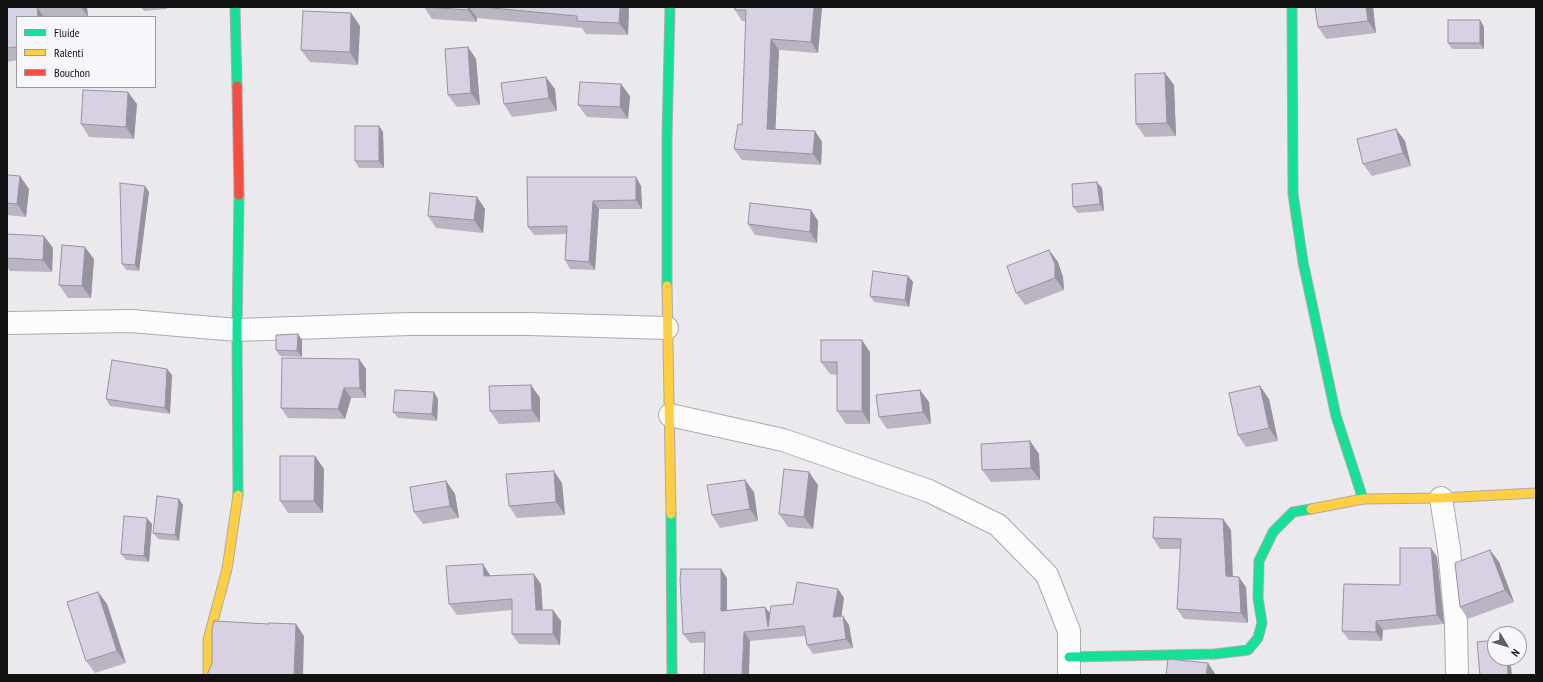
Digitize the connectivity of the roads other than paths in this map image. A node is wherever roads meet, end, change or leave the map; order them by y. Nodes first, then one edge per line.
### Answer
1 (235, 7) edge
2 (670, 7) edge
3 (1292, 7) edge
4 (7, 323) edge
5 (667, 328) junction
6 (237, 330) junction
7 (670, 415) junction
8 (1536, 493) edge
9 (1441, 498) junction
10 (1363, 499) junction
11 (1069, 666) edge
12 (208, 675) edge
13 (672, 675) edge
14 (1457, 675) edge

1 - 6 street
2 - 5 street
3 - 10 street
4 - 6 street
5 - 6 street
5 - 7 street
6 - 12 street
7 - 11 street
7 - 13 street
8 - 9 street
9 - 10 street
9 - 14 street
10 - 11 street

